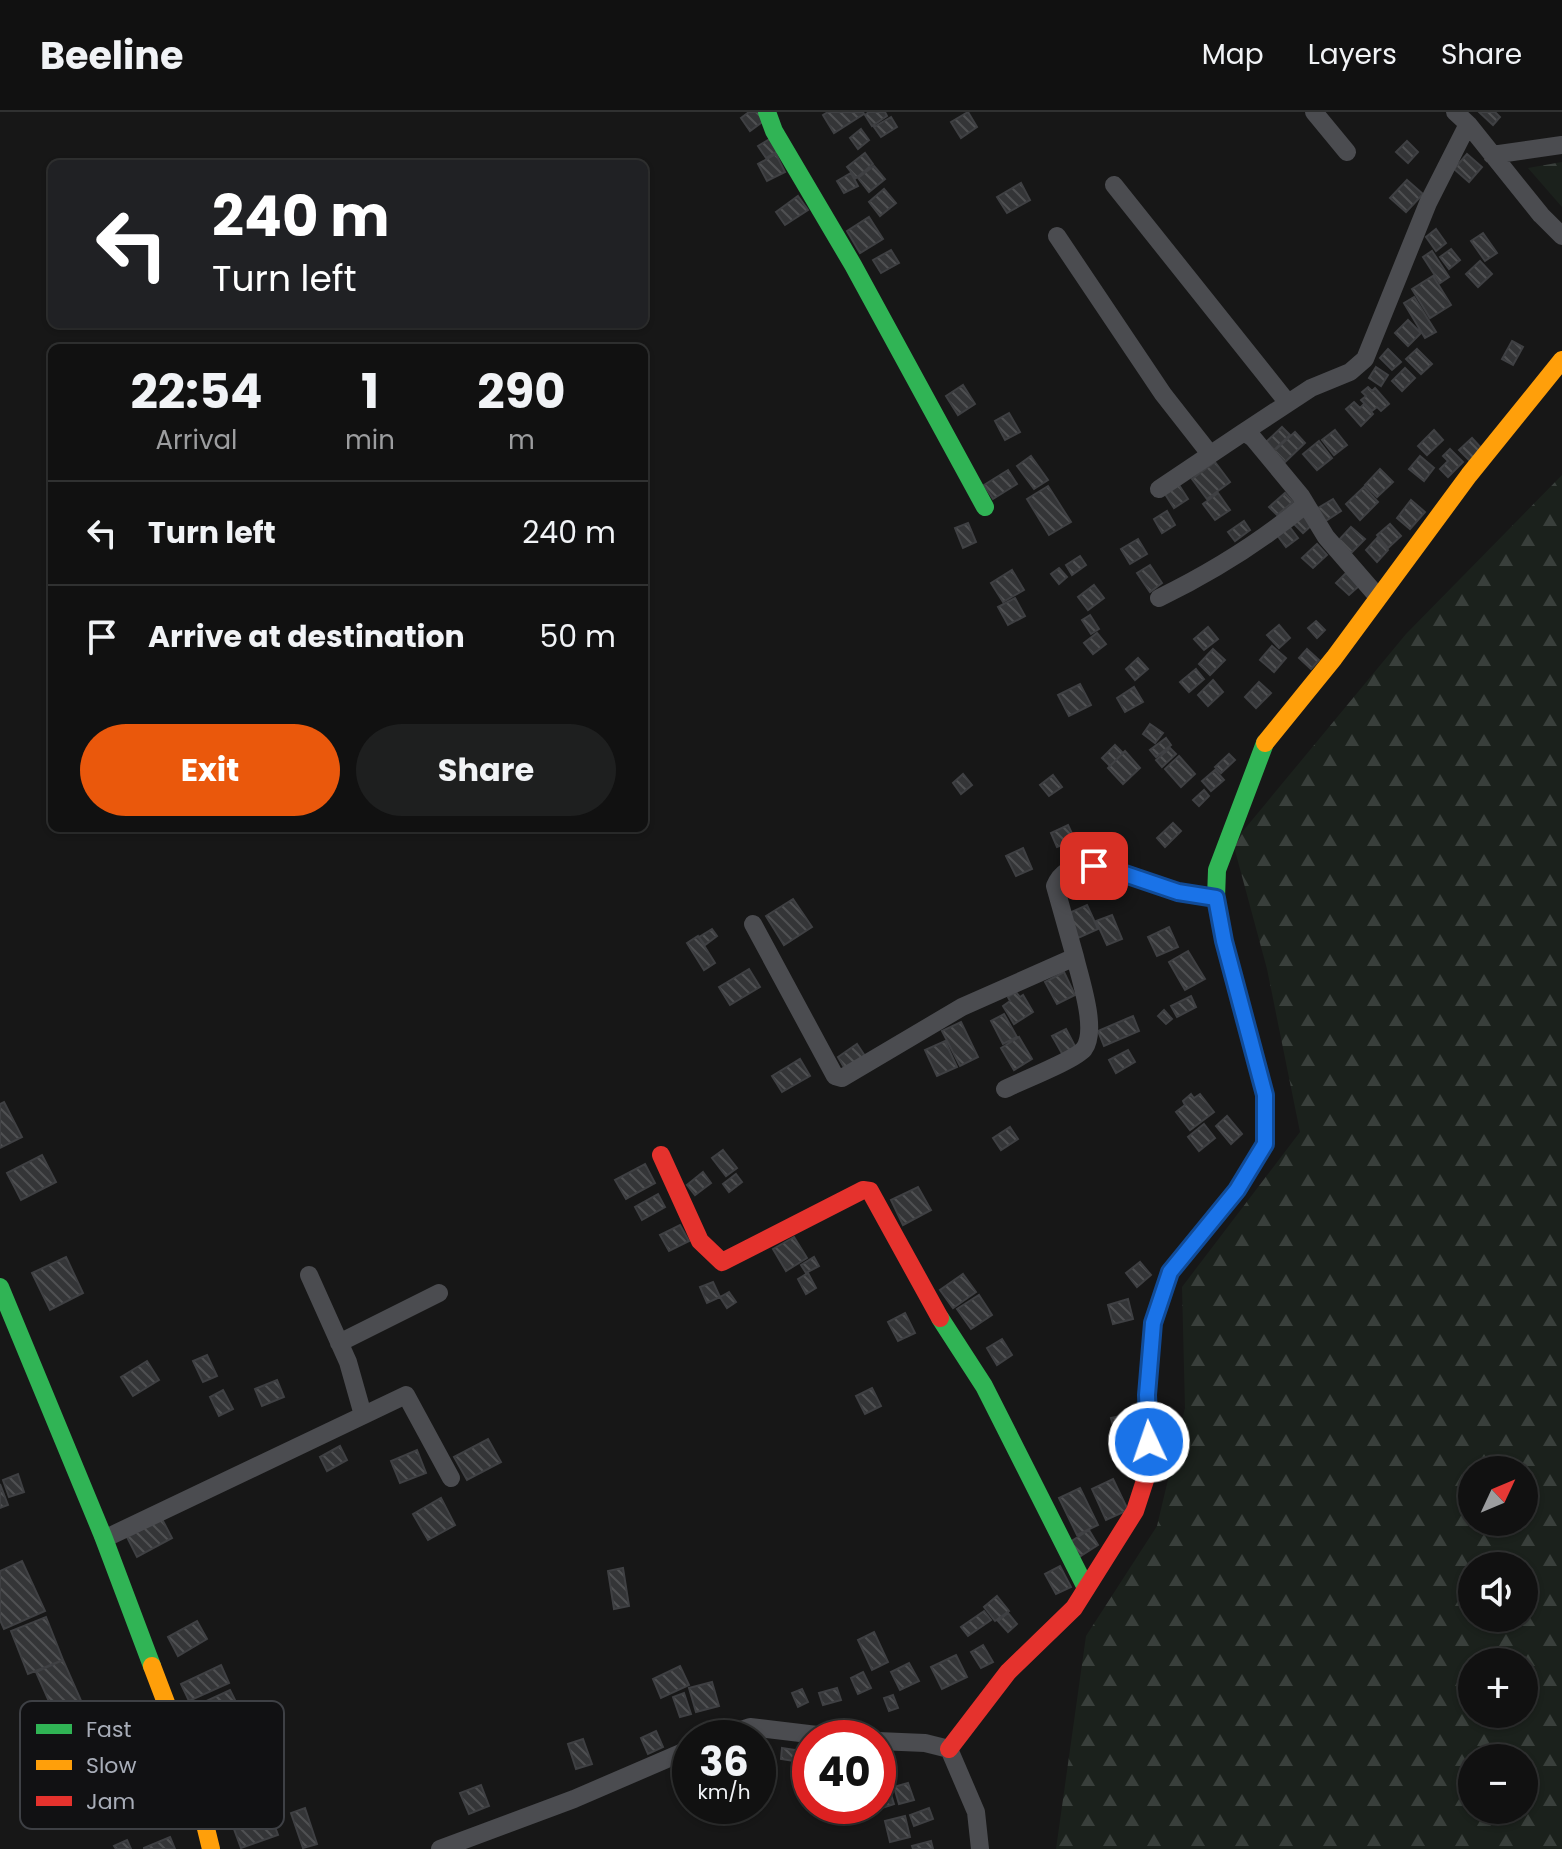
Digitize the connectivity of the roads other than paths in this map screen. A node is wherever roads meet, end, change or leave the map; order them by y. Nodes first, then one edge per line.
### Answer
1 (767, 112) edge
2 (1314, 112) edge
3 (1462, 118) edge
4 (1562, 145) edge
5 (1347, 152) dead end
6 (1492, 155) junction
7 (1114, 185) dead end
8 (1057, 236) dead end
9 (1562, 236) edge
10 (1562, 360) edge
11 (1288, 403) junction
12 (1244, 432) junction
13 (1210, 454) junction
14 (1159, 489) dead end
15 (1306, 504) junction
16 (985, 507) dead end
17 (1378, 597) junction
18 (1159, 598) dead end
19 (1216, 898) junction
20 (753, 924) dead end
21 (1075, 957) junction
22 (1005, 1089) dead end
23 (661, 1155) dead end
24 (309, 1275) dead end
25 (0, 1287) edge
26 (439, 1293) dead end
27 (339, 1343) junction
28 (363, 1415) junction
29 (451, 1478) dead end
30 (103, 1536) junction
31 (1086, 1588) junction
32 (165, 1701) edge
33 (896, 1742) edge
34 (949, 1749) junction
35 (672, 1757) edge
36 (206, 1829) edge
37 (211, 1849) edge
38 (440, 1849) edge
39 (980, 1849) edge

1 - 16 street
2 - 5 street
3 - 6 street
3 - 11 street
4 - 6 street
6 - 9 street
7 - 11 street
8 - 13 street
10 - 17 street
11 - 12 street
12 - 13 street
12 - 15 street
13 - 14 street
15 - 17 street
15 - 18 street
17 - 19 street
19 - 21 street
19 - 31 street
20 - 21 street
21 - 22 street
23 - 31 street
24 - 27 street
25 - 30 street
26 - 27 street
27 - 28 street
28 - 29 street
28 - 30 street
30 - 32 street
31 - 34 street
33 - 34 street
34 - 39 street
35 - 38 street
36 - 37 street

